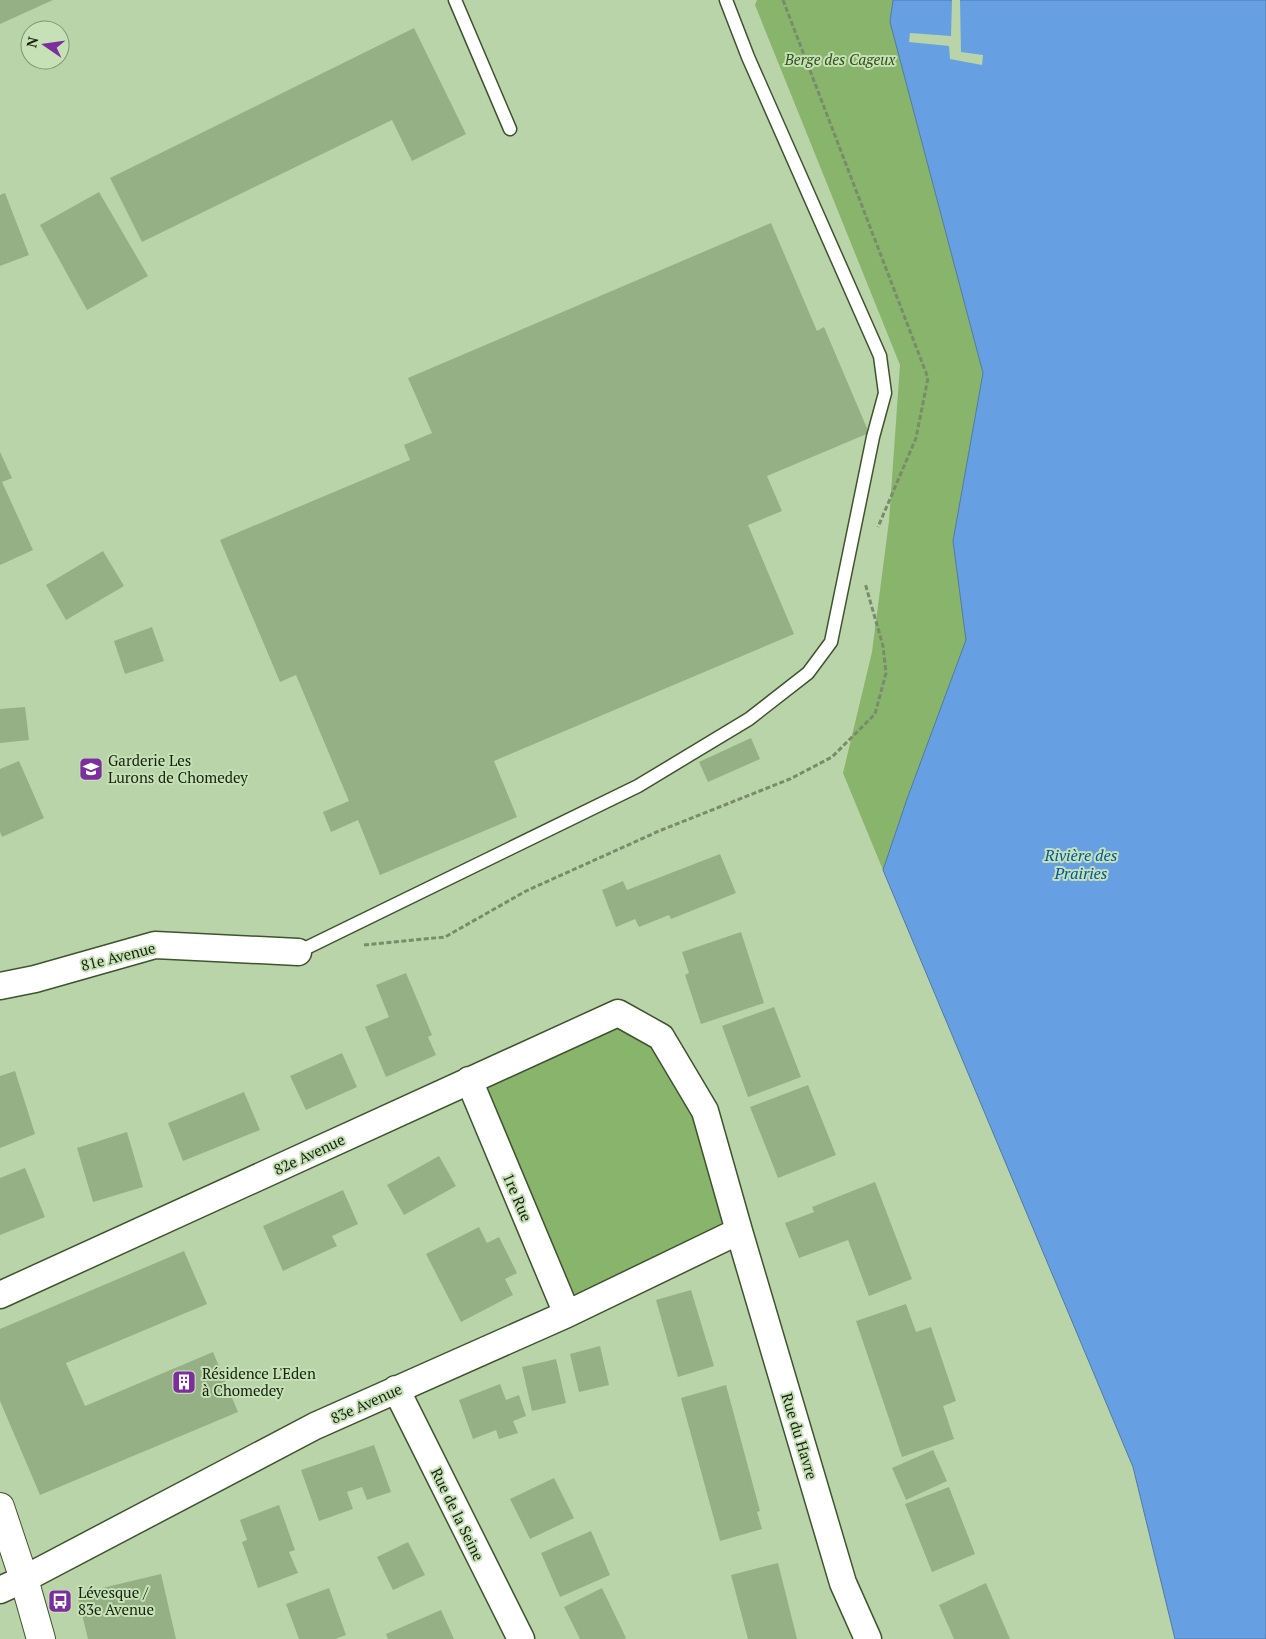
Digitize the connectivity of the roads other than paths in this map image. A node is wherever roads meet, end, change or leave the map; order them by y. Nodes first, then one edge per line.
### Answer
1 (455, 0) edge
2 (726, 0) edge
3 (510, 129) dead end
4 (298, 952) joint
5 (0, 986) edge
6 (618, 1013) joint
7 (470, 1080) junction
8 (739, 1231) junction
9 (0, 1295) edge
10 (567, 1314) junction
11 (396, 1389) junction
12 (0, 1507) edge
13 (24, 1579) junction
14 (0, 1590) edge
15 (41, 1639) edge
16 (521, 1639) edge
17 (868, 1639) edge

1 - 3 lane
2 - 4 lane
4 - 5 street, 81e Avenue
6 - 7 street, 82e Avenue
6 - 8 street, Rue du Havre
7 - 9 street, 82e Avenue
7 - 10 street, 1re Rue
8 - 10 street, 83e Avenue
8 - 17 street, Rue du Havre
10 - 11 street, 83e Avenue
11 - 13 street, 83e Avenue
11 - 16 street, Rue de la Seine
12 - 13 street
13 - 14 street, 83e Avenue
13 - 15 street

